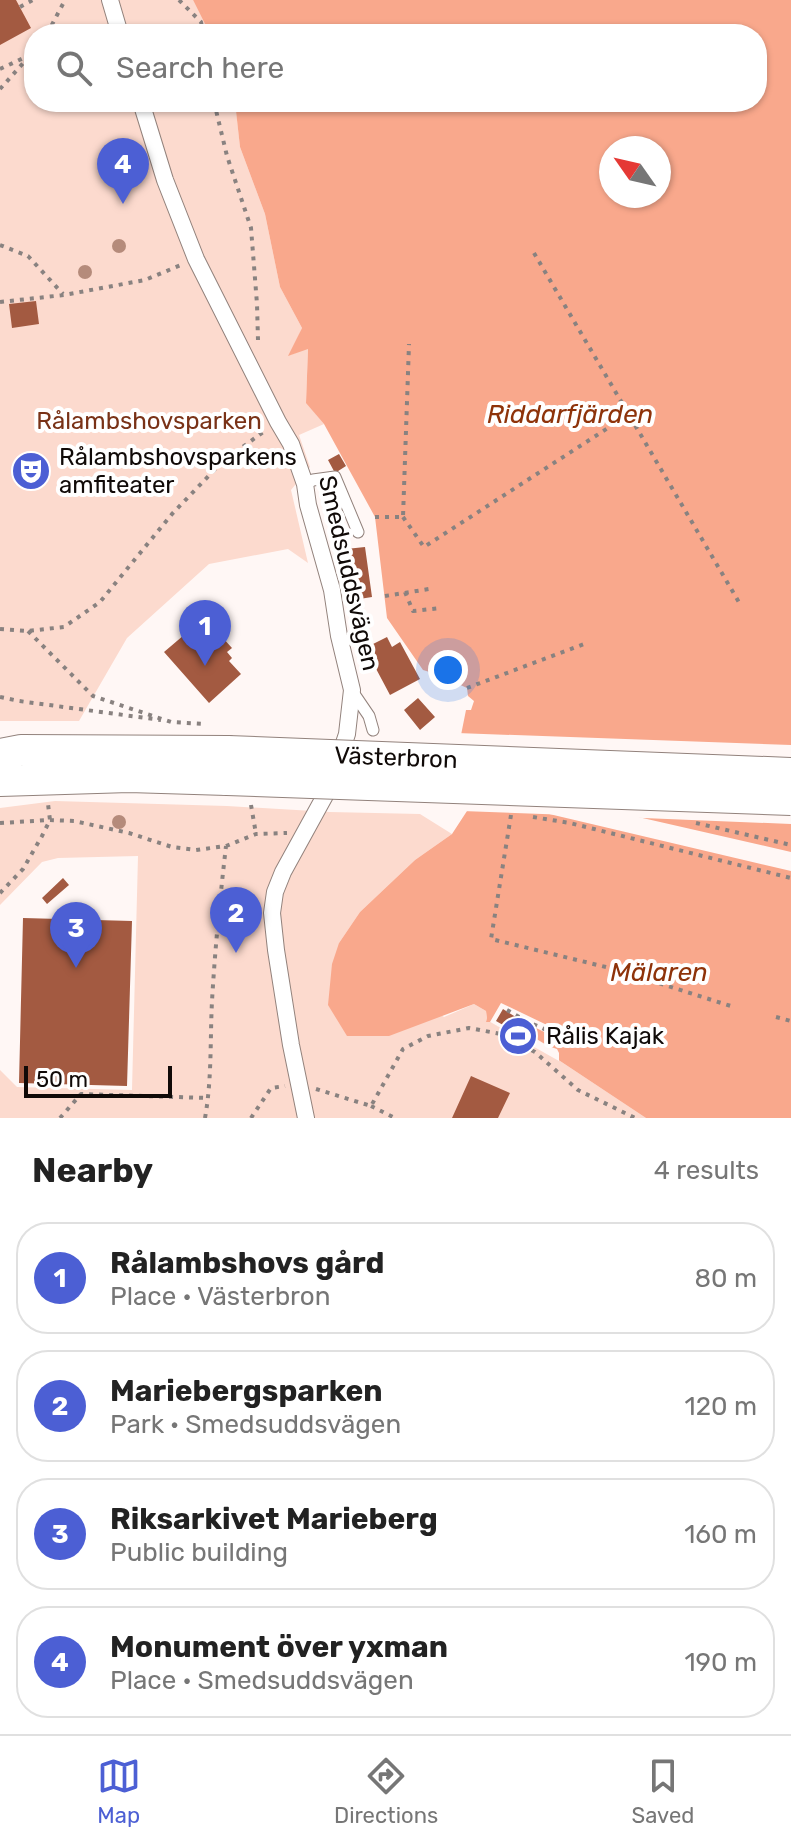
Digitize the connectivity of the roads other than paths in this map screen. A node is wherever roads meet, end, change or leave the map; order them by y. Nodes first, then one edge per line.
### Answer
1 (110, 0) edge
2 (117, 24) edge
3 (144, 112) edge
4 (305, 484) junction
5 (358, 532) dead end
6 (352, 690) junction
7 (373, 730) dead end
8 (7, 751) edge
9 (228, 766) junction
10 (791, 773) edge
11 (0, 781) edge
12 (791, 800) edge
13 (306, 1118) edge

1 - 2 street
3 - 4 street, Smedsuddsvägen
4 - 5 lane
4 - 6 street, Smedsuddsvägen
6 - 7 lane
6 - 13 street, Smedsuddsvägen
8 - 9 main road, Västerbron
9 - 10 main road, Västerbron, bridge
9 - 11 main road, Västerbron
9 - 12 main road, Västerbron, bridge

